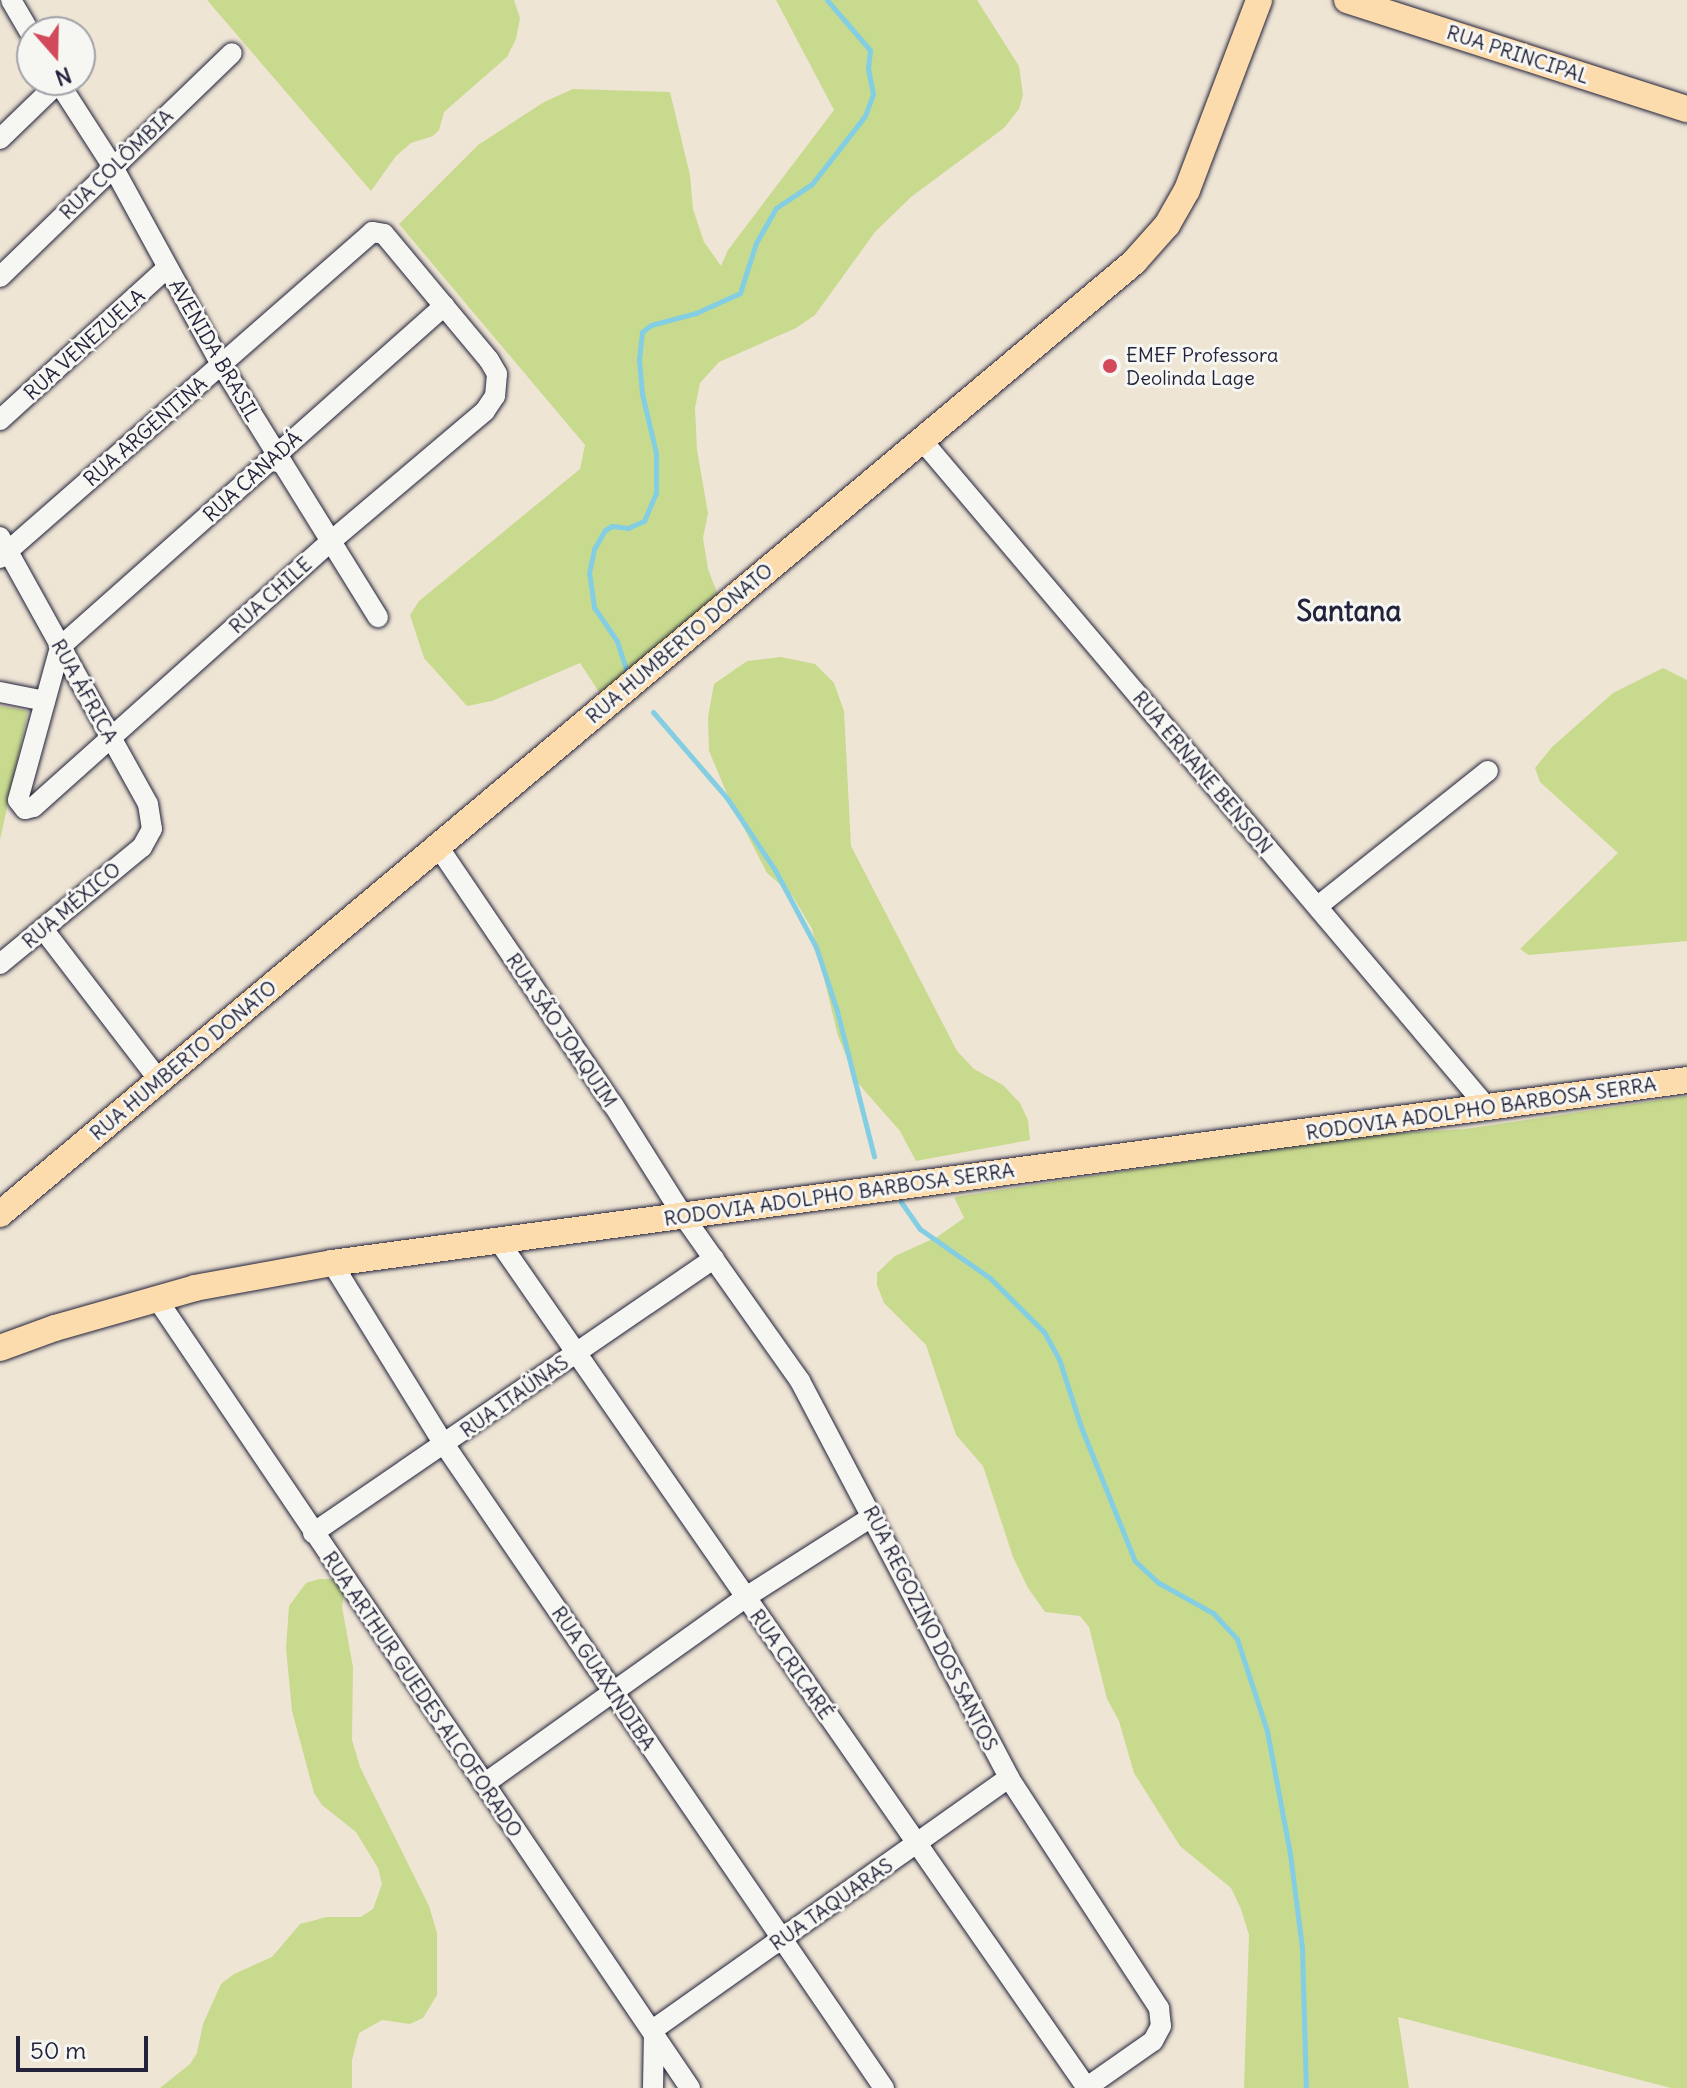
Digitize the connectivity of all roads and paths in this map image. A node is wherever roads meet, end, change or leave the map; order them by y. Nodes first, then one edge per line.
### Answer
1 (9, 0) edge
2 (1259, 0) edge
3 (1347, 0) edge
4 (0, 6) edge
5 (1383, 6) edge
6 (232, 53) dead end
7 (43, 96) edge
8 (68, 96) edge
9 (1687, 109) edge
10 (0, 139) edge
11 (113, 167) junction
12 (167, 268) junction
13 (0, 277) edge
14 (444, 306) junction
15 (221, 364) junction
16 (0, 420) edge
17 (920, 438) junction
18 (277, 453) junction
19 (331, 541) junction
20 (3, 549) edge
21 (378, 617) dead end
22 (60, 647) junction
23 (0, 692) edge
24 (45, 701) junction
25 (111, 737) junction
26 (1488, 771) dead end
27 (437, 845) junction
28 (142, 847) joint
29 (1318, 906) junction
30 (43, 929) junction
31 (0, 964) edge
32 (159, 1080) junction
33 (1687, 1080) edge
34 (1486, 1106) junction
35 (0, 1214) edge
36 (684, 1217) junction
37 (498, 1240) junction
38 (714, 1258) junction
39 (332, 1263) junction
40 (157, 1299) junction
41 (0, 1348) edge
42 (577, 1353) junction
43 (444, 1444) junction
44 (873, 1516) junction
45 (313, 1533) junction
46 (746, 1597) junction
47 (612, 1691) junction
48 (1009, 1778) junction
49 (484, 1784) junction
50 (916, 1843) junction
51 (783, 1938) junction
52 (654, 2029) junction
53 (653, 2088) edge
54 (690, 2088) edge
55 (884, 2088) edge
56 (1086, 2088) edge

1 - 4 street
2 - 17 main road, RUA HUMBERTO DONATO
3 - 5 main road, RUA PRINCIPAL
5 - 9 main road, RUA PRINCIPAL
6 - 11 street, RUA COLÔMBIA
7 - 10 street
8 - 11 street, AVENIDA BRASIL
11 - 12 street, AVENIDA BRASIL
11 - 13 street, RUA COLÔMBIA
12 - 15 street, AVENIDA BRASIL
12 - 16 street, RUA VENEZUELA
14 - 15 street, RUA ARGENTINA
14 - 18 street, RUA CANADÁ
14 - 19 street, RUA CHILE
15 - 18 street, AVENIDA BRASIL
15 - 20 street, RUA ARGENTINA
17 - 27 main road, RUA HUMBERTO DONATO
17 - 29 street, RUA ERNANE BENSON
18 - 19 street, AVENIDA BRASIL
18 - 22 street, RUA CANADÁ
19 - 21 street, AVENIDA BRASIL
19 - 25 street, RUA CHILE
20 - 22 street, RUA ÁFRICA
22 - 24 street
22 - 25 street, RUA ÁFRICA
23 - 24 street
24 - 25 street, RUA CHILE
25 - 28 street, RUA ÁFRICA
26 - 29 street
27 - 32 main road, RUA HUMBERTO DONATO
27 - 36 street, RUA SÃO JOAQUIM
28 - 30 street, RUA MÉXICO
29 - 34 street, RUA ERNANE BENSON
30 - 31 street, RUA MÉXICO
30 - 32 street
32 - 35 main road, RUA HUMBERTO DONATO
33 - 34 main road, RODOVIA ADOLPHO BARBOSA SERRA
34 - 36 main road, RODOVIA ADOLPHO BARBOSA SERRA
36 - 37 main road, RODOVIA ADOLPHO BARBOSA SERRA
36 - 38 street, RUA REGOZINO DOS SANTOS
37 - 39 main road, RODOVIA ADOLPHO BARBOSA SERRA
37 - 42 street, RUA CRICARÉ
38 - 42 street, RUA ITAÚNAS
38 - 44 street, RUA REGOZINO DOS SANTOS
39 - 40 main road, RODOVIA ADOLPHO BARBOSA SERRA
39 - 43 street, RUA GUAXINDIBA
40 - 41 main road, RODOVIA ADOLPHO BARBOSA SERRA
40 - 45 street, RUA ARTHUR GUEDES ALCOFORADO
42 - 43 street, RUA ITAÚNAS
42 - 46 street, RUA CRICARÉ
43 - 45 street, RUA ITAÚNAS
43 - 47 street, RUA GUAXINDIBA
44 - 46 street
44 - 48 street, RUA REGOZINO DOS SANTOS
45 - 49 street, RUA ARTHUR GUEDES ALCOFORADO
46 - 47 street
46 - 50 street, RUA CRICARÉ
47 - 49 street
47 - 51 street, RUA GUAXINDIBA
48 - 50 street, RUA TAQUARAS
48 - 56 street, RUA REGOZINO DOS SANTOS
49 - 52 street, RUA ARTHUR GUEDES ALCOFORADO
50 - 51 street, RUA TAQUARAS
50 - 56 street, RUA CRICARÉ
51 - 52 street, RUA TAQUARAS
51 - 55 street, RUA GUAXINDIBA
52 - 53 street
52 - 54 street, RUA ARTHUR GUEDES ALCOFORADO

